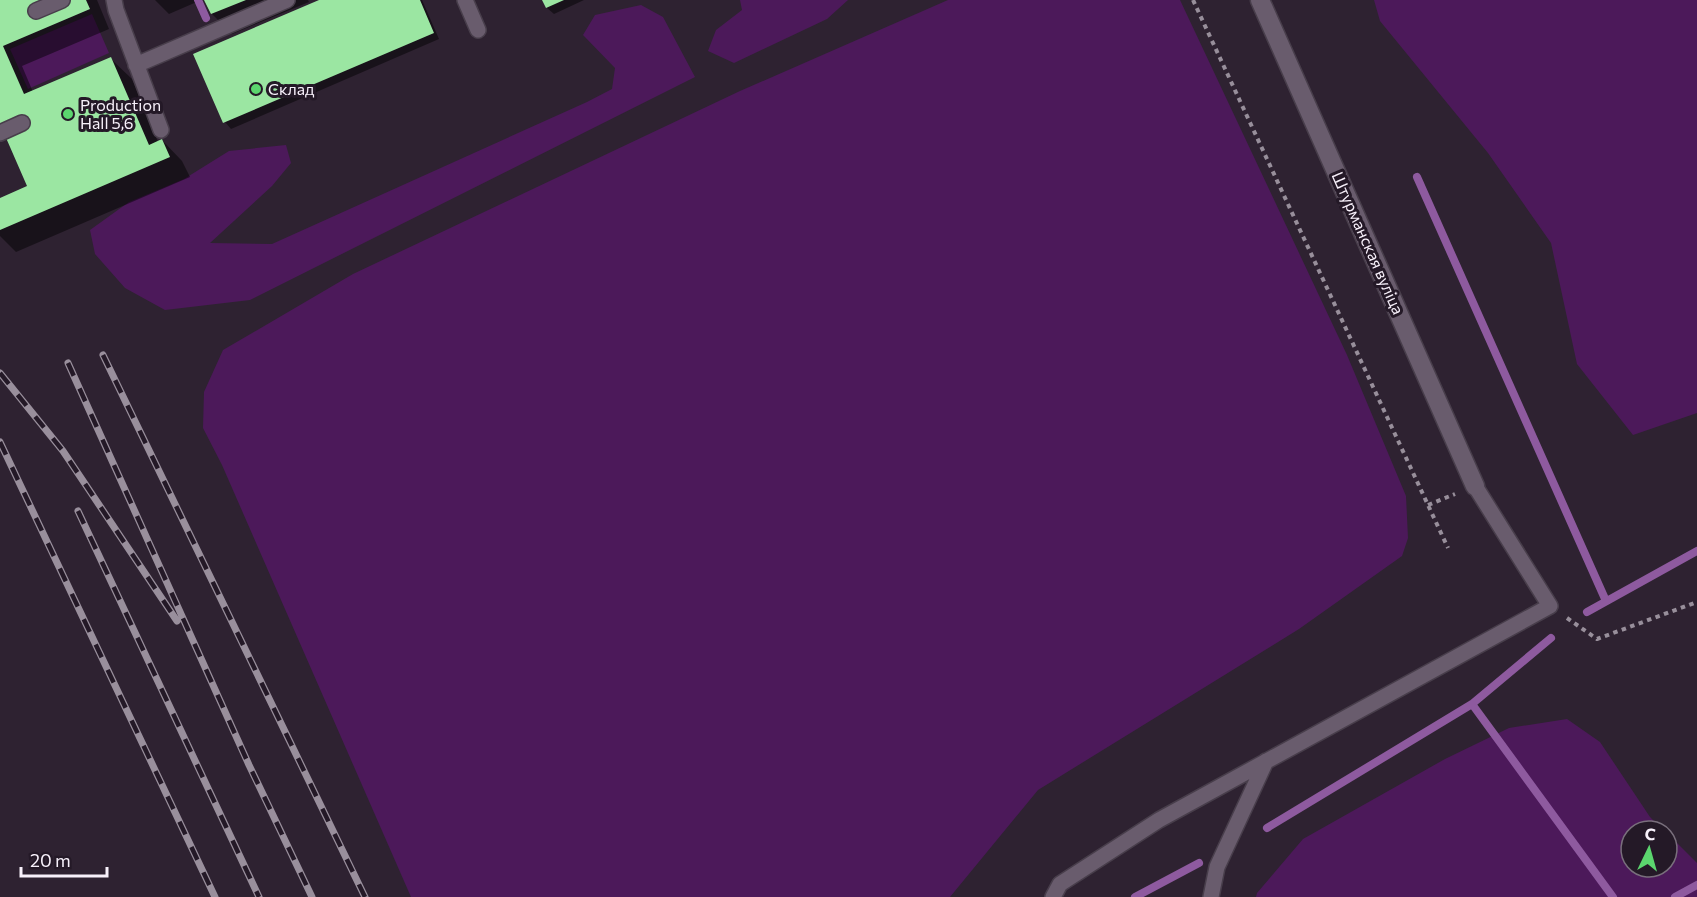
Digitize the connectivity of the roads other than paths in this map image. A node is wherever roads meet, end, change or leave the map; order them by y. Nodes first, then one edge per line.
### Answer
1 (62, 0) edge
2 (114, 0) edge
3 (287, 0) edge
4 (465, 0) edge
5 (1260, 0) edge
6 (36, 11) dead end
7 (478, 30) dead end
8 (136, 65) junction
9 (22, 123) dead end
10 (161, 130) dead end
11 (0, 133) edge
12 (1475, 486) joint
13 (1266, 761) junction
14 (1053, 897) edge
15 (1211, 897) edge

1 - 6 lane
2 - 8 lane
3 - 8 lane
4 - 7 lane
5 - 12 street, Штурманская вуліца
8 - 10 lane
9 - 11 lane
12 - 13 lane
13 - 14 lane
13 - 15 lane

